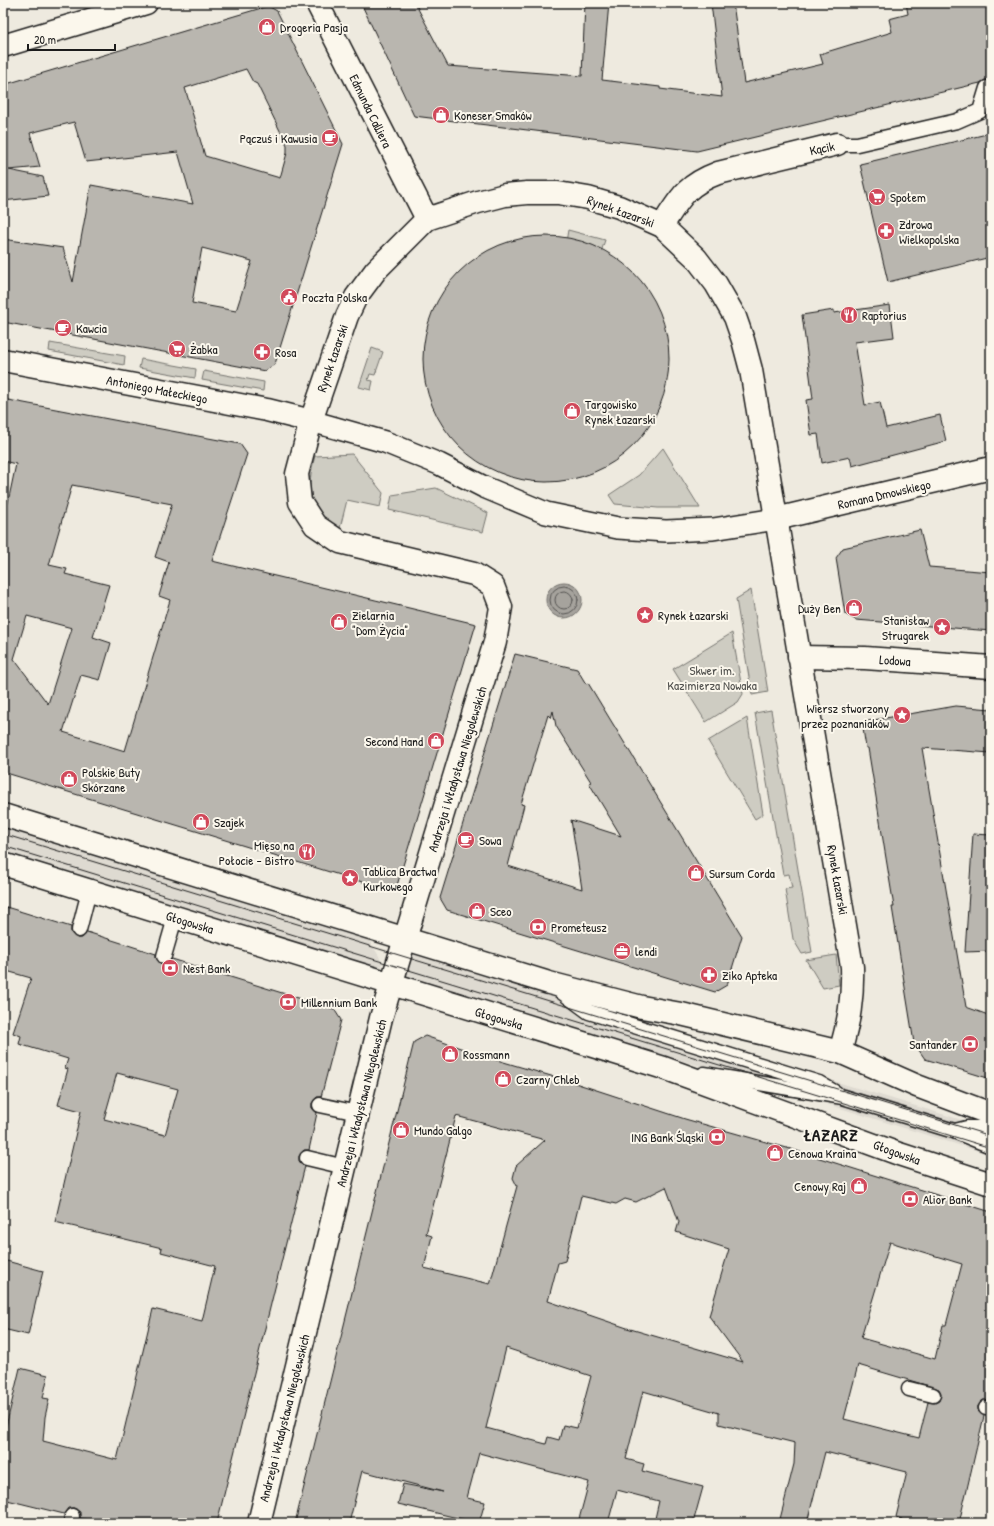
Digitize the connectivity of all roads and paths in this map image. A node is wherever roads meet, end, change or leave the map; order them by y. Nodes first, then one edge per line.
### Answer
1 (146, 3) edge
2 (317, 3) edge
3 (3, 46) edge
4 (987, 88) dead end
5 (837, 144) joint
6 (427, 219) junction
7 (662, 226) junction
8 (3, 360) edge
9 (311, 422) junction
10 (991, 468) edge
11 (776, 519) junction
12 (495, 642) joint
13 (799, 657) junction
14 (991, 667) edge
15 (3, 815) edge
16 (3, 864) edge
17 (89, 891) junction
18 (175, 918) junction
19 (78, 930) dead end
20 (405, 940) junction
21 (164, 956) dead end
22 (549, 983) junction
23 (392, 985) junction
24 (840, 1052) junction
25 (664, 1068) junction
26 (843, 1097) junction
27 (320, 1104) dead end
28 (358, 1113) junction
29 (991, 1114) edge
30 (991, 1128) edge
31 (954, 1131) junction
32 (991, 1146) edge
33 (307, 1158) dead end
34 (345, 1167) junction
35 (991, 1184) edge
36 (909, 1389) dead end
37 (933, 1395) dead end
38 (259, 1523) edge

1 - 3 street
2 - 6 street, Edmunda Calliera
4 - 5 lane, Kącik
5 - 7 street, Kącik
6 - 7 street, Rynek Łazarski
6 - 9 street, Rynek Łazarski
7 - 11 street, Rynek Łazarski
8 - 9 street, Antoniego Małeckiego
9 - 11 street
9 - 12 street, Rynek Łazarski
10 - 11 street, Romana Dmowskiego
11 - 13 street, Rynek Łazarski
12 - 20 street, Andrzeja i Władysława Niegolewskich
13 - 14 street, Lodowa
13 - 24 street, Rynek Łazarski
15 - 20 street
16 - 17 street, Głogowska
17 - 18 street, Głogowska
17 - 19 lane
18 - 21 lane
18 - 23 street, Głogowska
20 - 22 street
20 - 23 street, Andrzeja i Władysława Niegolewskich
22 - 24 street
22 - 26 lane
23 - 25 street, Głogowska
23 - 28 street, Andrzeja i Władysława Niegolewskich
24 - 29 street
25 - 26 lane
25 - 35 street, Głogowska
26 - 31 lane
27 - 28 lane
28 - 34 street, Andrzeja i Władysława Niegolewskich
30 - 31 lane
31 - 32 lane
33 - 34 lane
34 - 38 street, Andrzeja i Władysława Niegolewskich
36 - 37 lane

